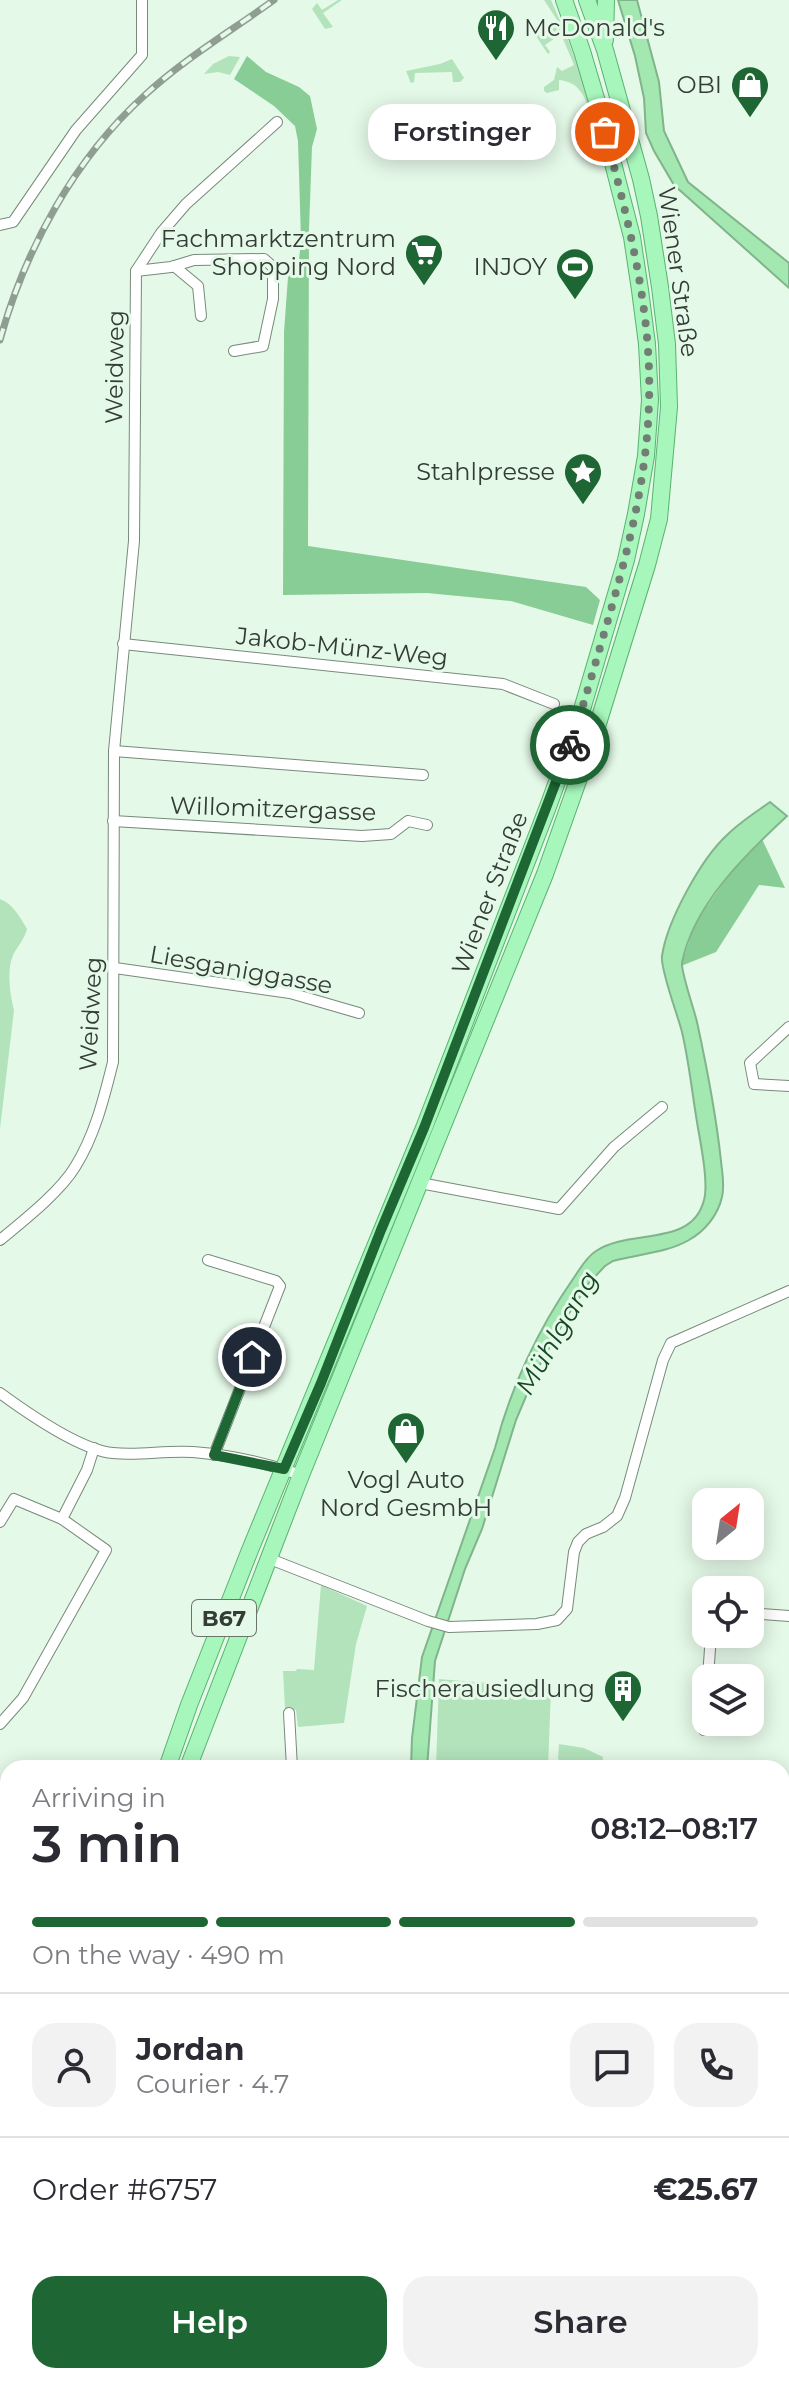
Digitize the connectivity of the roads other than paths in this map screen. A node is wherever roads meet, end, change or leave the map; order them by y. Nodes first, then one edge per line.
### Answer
1 (142, 0) edge
2 (564, 0) edge
3 (587, 0) edge
4 (606, 0) edge
5 (605, 50) junction
6 (277, 122) dead end
7 (0, 225) edge
8 (174, 266) junction
9 (136, 271) junction
10 (201, 316) dead end
11 (234, 351) dead end
12 (123, 644) junction
13 (554, 704) dead end
14 (114, 751) junction
15 (423, 775) dead end
16 (113, 821) junction
17 (427, 825) dead end
18 (115, 968) junction
19 (359, 1013) dead end
20 (789, 1027) edge
21 (789, 1086) edge
22 (662, 1107) dead end
23 (420, 1183) junction
24 (0, 1240) edge
25 (208, 1260) dead end
26 (789, 1291) edge
27 (0, 1393) edge
28 (94, 1448) junction
29 (214, 1455) junction
30 (284, 1469) junction
31 (301, 1475) junction
32 (62, 1519) junction
33 (0, 1522) edge
34 (270, 1559) junction
35 (764, 1614) edge
36 (789, 1616) edge
37 (289, 1713) dead end
38 (0, 1724) edge
39 (170, 1760) edge
40 (191, 1760) edge
41 (292, 1760) edge

1 - 7 street
2 - 30 main road, Wiener Straße / B67
3 - 5 main road, Wiener Straße / B67
4 - 5 main road, B67
5 - 23 main road, Wiener Straße / B67
6 - 9 street
8 - 9 street
8 - 10 street
8 - 11 street
9 - 12 street, Weidweg
12 - 13 street, Jakob-Münz-Weg
12 - 14 street, Weidweg
14 - 15 street
14 - 16 street, Weidweg
16 - 17 street, Willomitzergasse
16 - 18 street, Weidweg
18 - 19 street, Liesganiggasse
18 - 24 street, Weidweg
20 - 21 street
22 - 23 street
23 - 31 main road, Wiener Straße / B67
25 - 29 street
26 - 34 street
27 - 28 street
28 - 29 street
28 - 32 street
29 - 30 street
30 - 31 street
30 - 39 main road, Wiener Straße / B67
31 - 34 main road, Wiener Straße / B67
32 - 33 street
32 - 38 street
34 - 40 main road, Wiener Straße / B67
35 - 36 street
37 - 41 street

